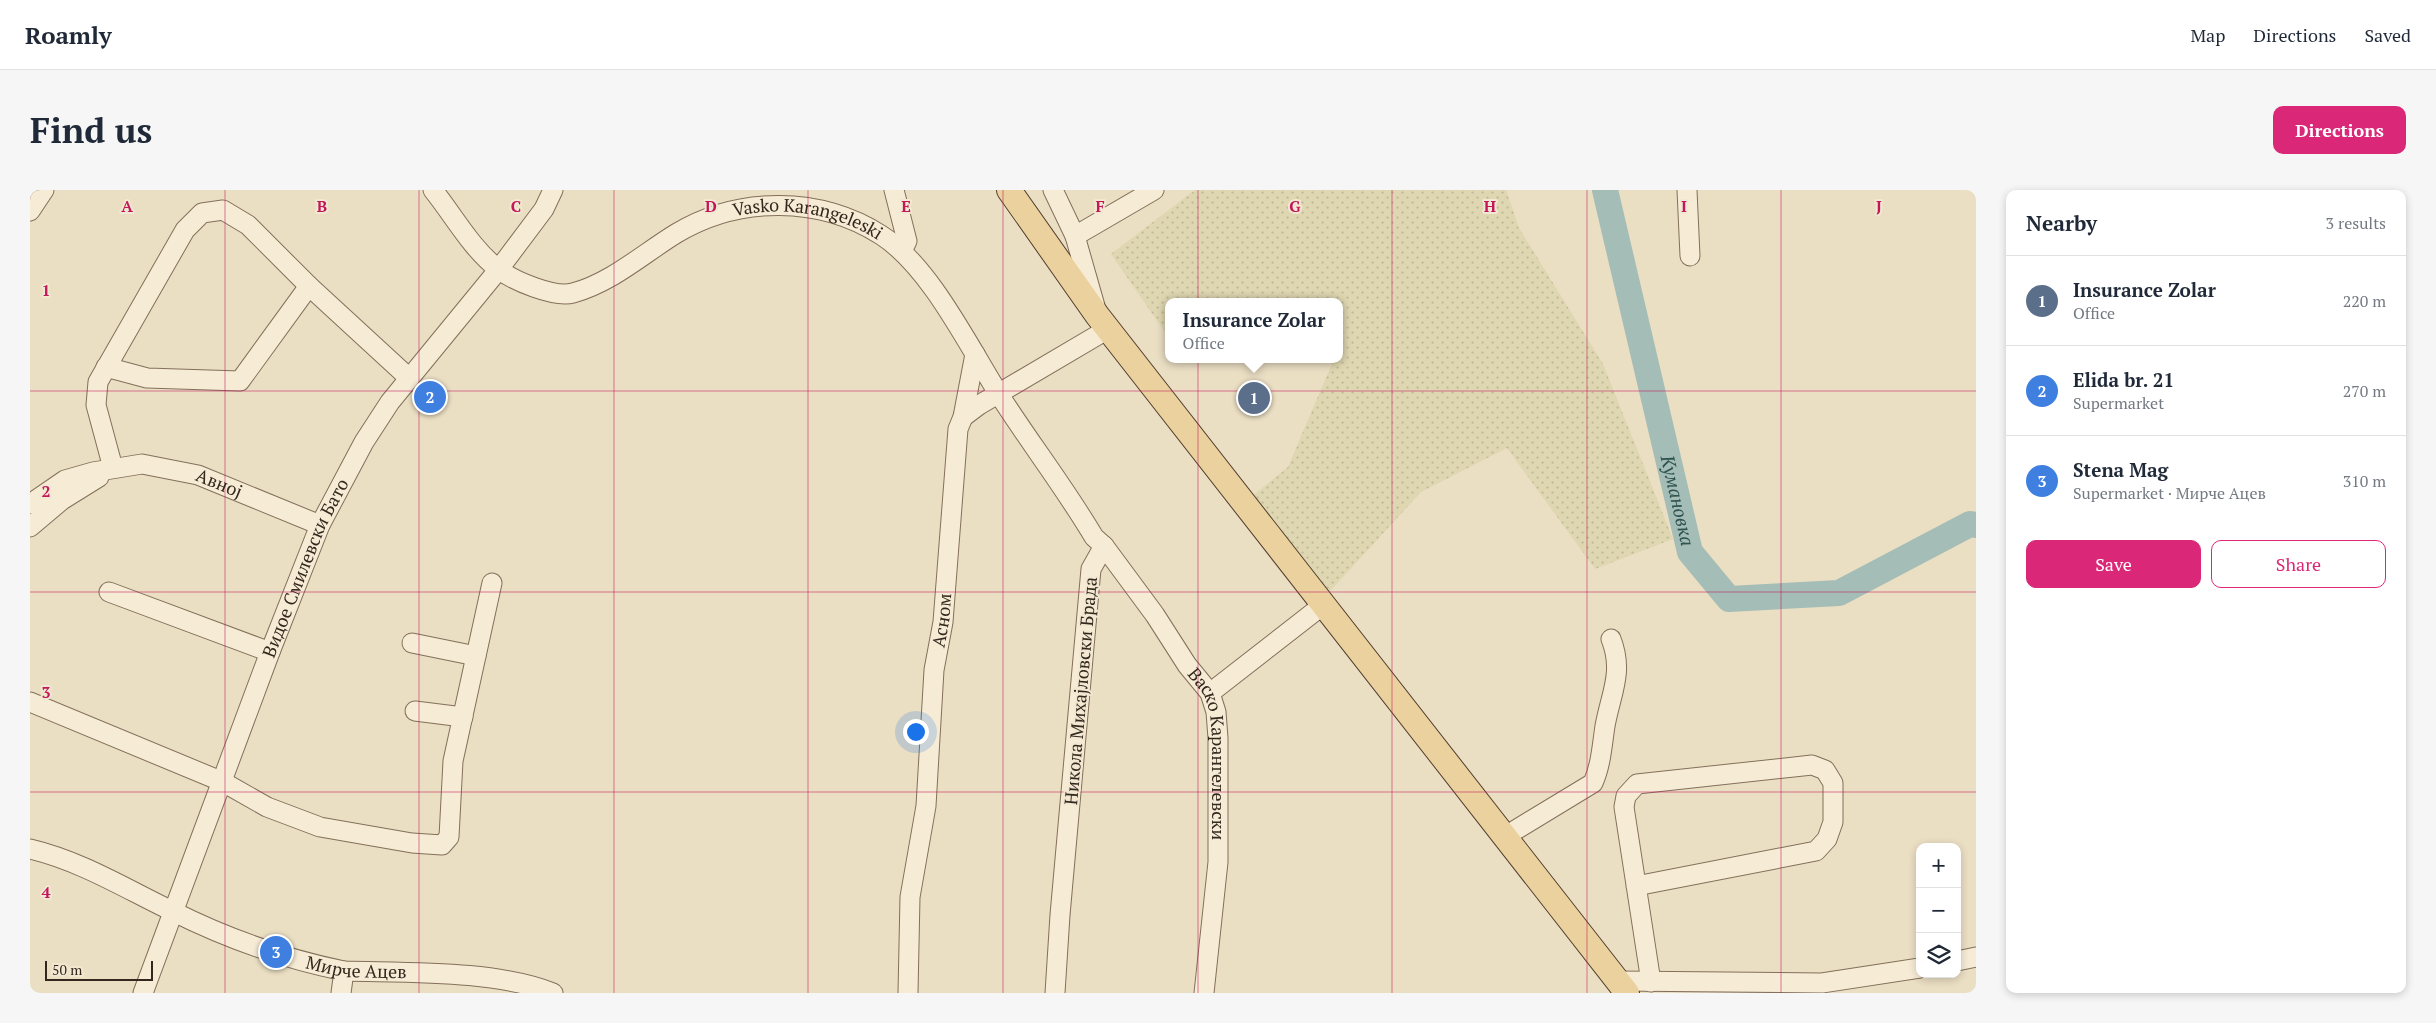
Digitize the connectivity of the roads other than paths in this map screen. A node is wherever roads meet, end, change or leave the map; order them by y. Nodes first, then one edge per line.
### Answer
1 (42, 190) edge
2 (433, 190) edge
3 (553, 190) edge
4 (894, 190) edge
5 (1009, 190) edge
6 (1053, 190) edge
7 (1154, 190) edge
8 (1686, 190) edge
9 (30, 211) edge
10 (1075, 236) junction
11 (902, 251) junction
12 (1690, 256) dead end
13 (499, 270) junction
14 (309, 286) junction
15 (1103, 322) junction
16 (975, 354) junction
17 (106, 367) junction
18 (409, 378) junction
19 (999, 394) junction
20 (963, 417) junction
21 (113, 468) junction
22 (30, 504) edge
23 (320, 525) junction
24 (30, 527) edge
25 (1104, 546) junction
26 (492, 583) dead end
27 (109, 592) dead end
28 (1323, 605) junction
29 (1611, 639) dead end
30 (412, 643) dead end
31 (270, 652) junction
32 (476, 656) junction
33 (1210, 692) junction
34 (30, 702) edge
35 (414, 711) dead end
36 (463, 717) junction
37 (223, 782) junction
38 (1504, 837) junction
39 (30, 850) edge
40 (1636, 886) junction
41 (174, 912) junction
42 (1976, 957) edge
43 (1961, 960) edge
44 (1916, 969) edge
45 (344, 971) junction
46 (1651, 982) junction
47 (1623, 987) edge
48 (143, 993) edge
49 (341, 993) edge
50 (553, 993) edge
51 (908, 993) edge
52 (1055, 993) edge
53 (1204, 993) edge

1 - 9 street
2 - 13 street
3 - 13 street, Видое Смилевски Бато
4 - 11 street
5 - 15 main road
6 - 10 street
7 - 10 street
8 - 12 street
10 - 15 street
11 - 13 street, Vasko Karangeleski
11 - 16 street, Vasko Karangeleski
13 - 18 street, Видое Смилевски Бато
14 - 17 street
14 - 17 street
14 - 18 street
15 - 19 street
15 - 28 main road
16 - 19 street, Vasko Karangeleski
16 - 20 street, Асном
17 - 21 street
18 - 23 street, Видое Смилевски Бато
19 - 20 street
19 - 25 street
20 - 51 street, Асном
21 - 22 street, Авној
21 - 23 street, Авној
21 - 24 street, Авној
23 - 31 street, Видое Смилевски Бато
25 - 33 street, Васко Карангелевски
25 - 52 street, Никола Михајловски Брада
26 - 32 street
27 - 31 street
28 - 33 street
28 - 38 main road
29 - 38 street
30 - 32 street
31 - 37 street, Видое Смилевски Бато
32 - 36 street
33 - 53 street, Васко Карангелевски
34 - 37 street
35 - 36 street
36 - 37 street
37 - 41 street, Видое Смилевски Бато
38 - 47 main road
39 - 41 street, Мирче Ацев
40 - 40 street
40 - 46 street
41 - 45 street, Мирче Ацев
41 - 48 street, Видое Смилевски Бато
42 - 43 street
44 - 46 street
45 - 49 street
45 - 50 street, Мирче Ацев
46 - 47 street

